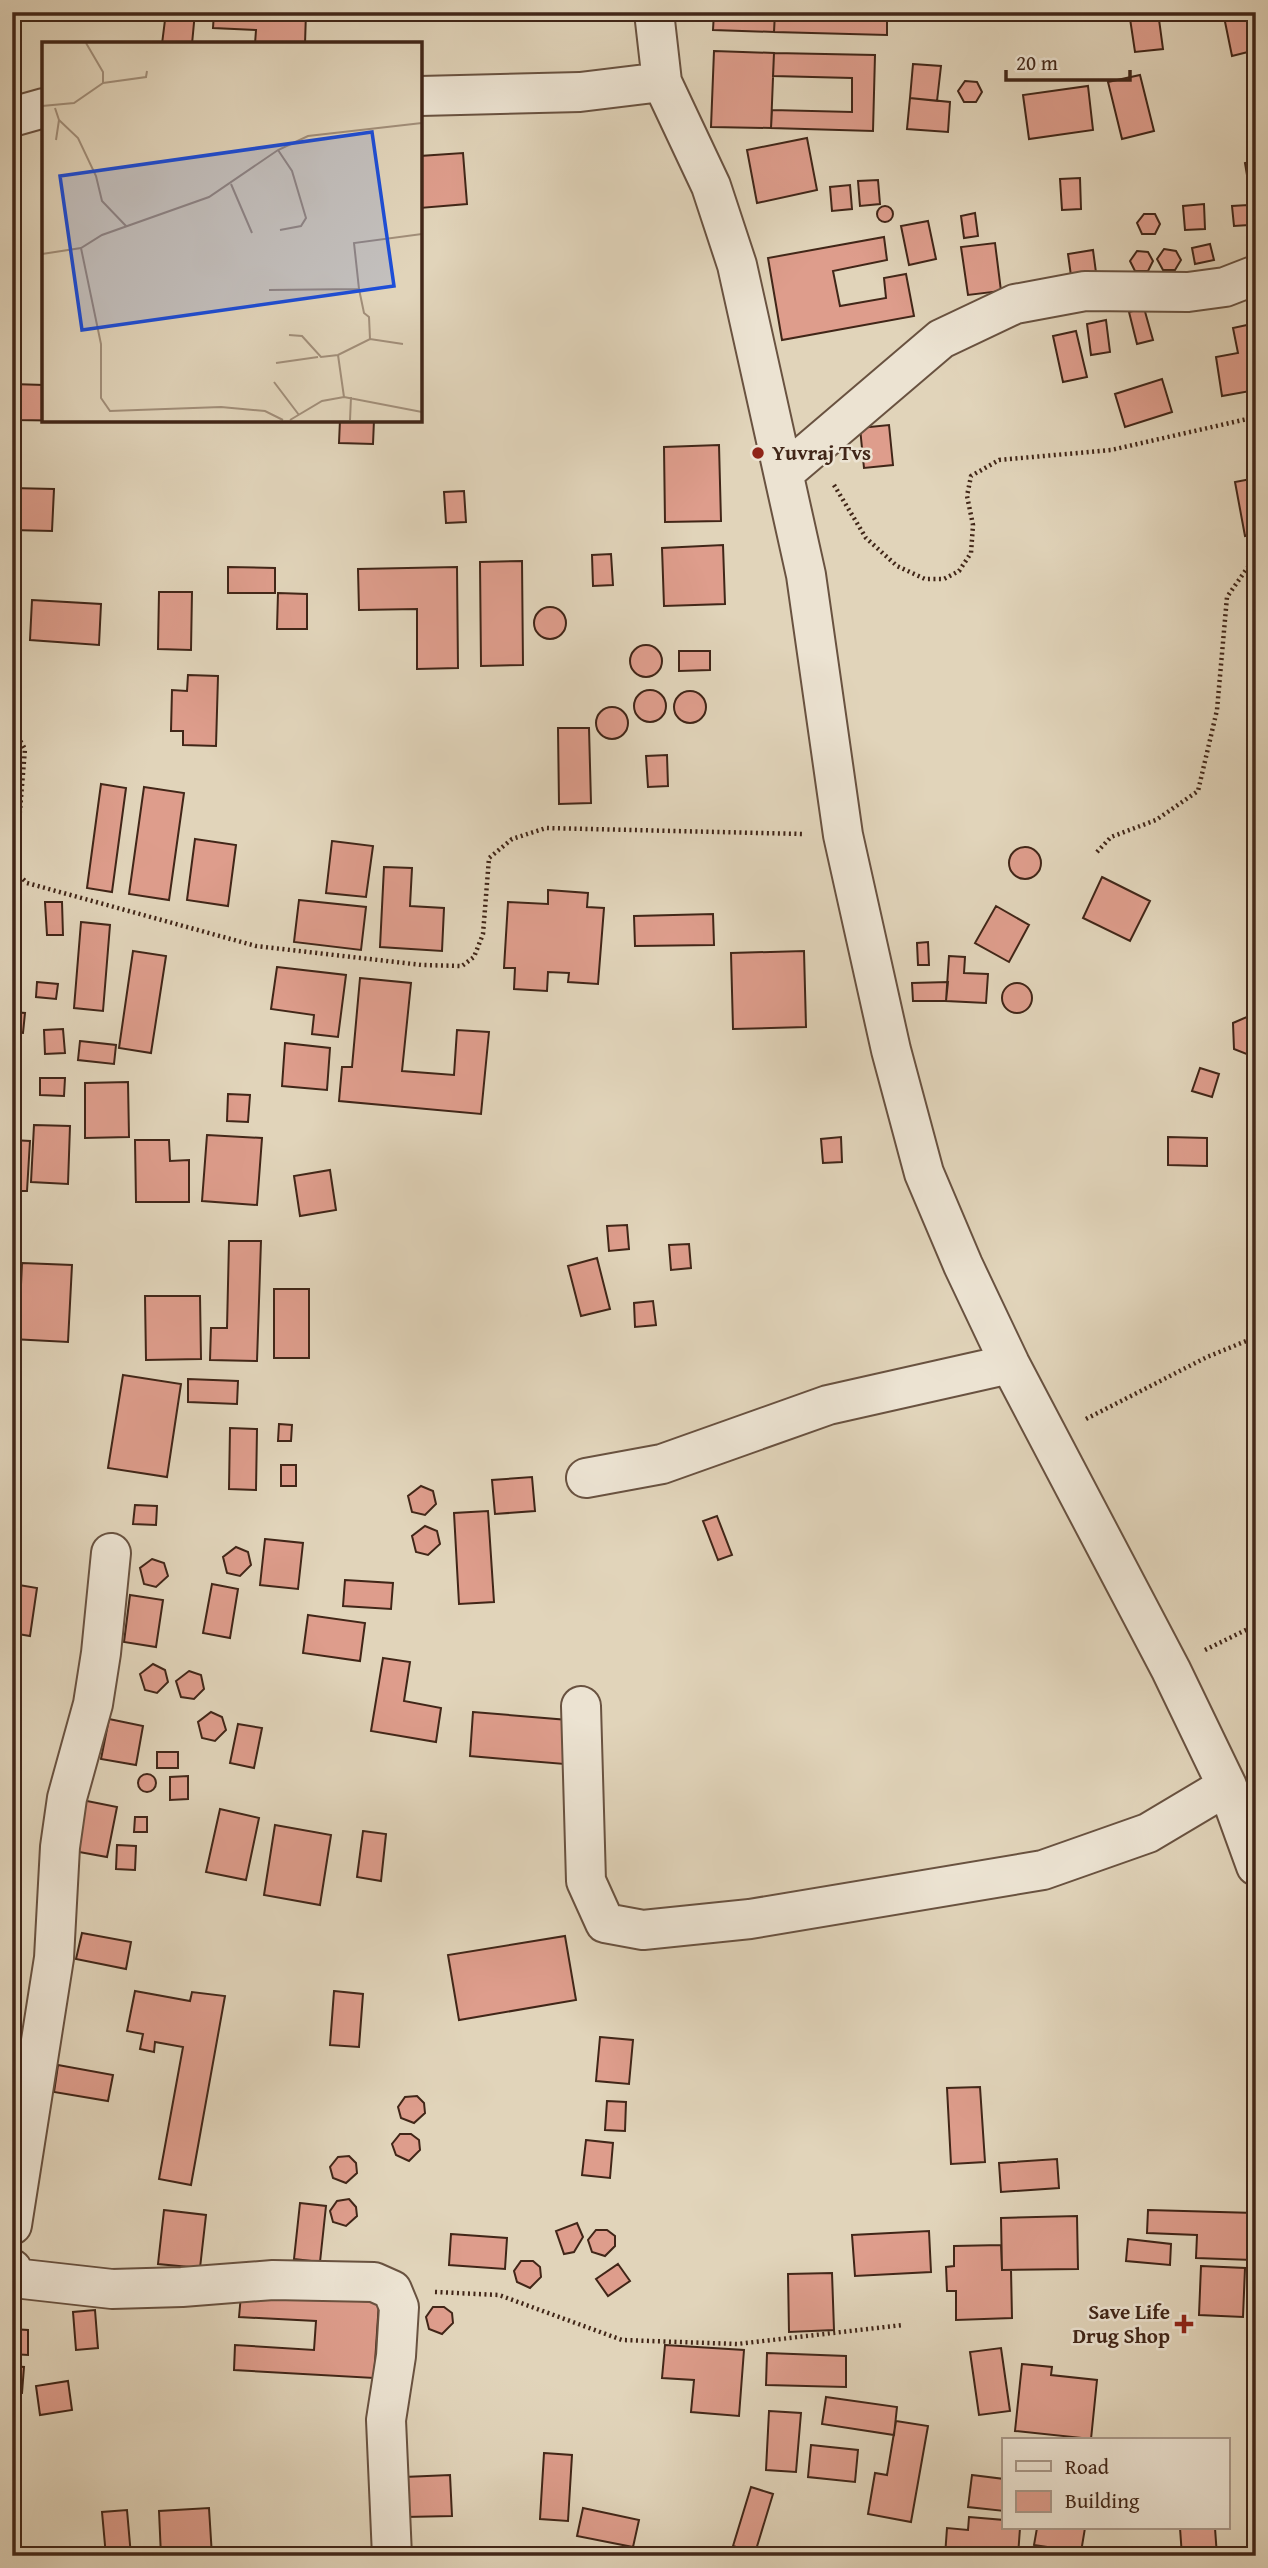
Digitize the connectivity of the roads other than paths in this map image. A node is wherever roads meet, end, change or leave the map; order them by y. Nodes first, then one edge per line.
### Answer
1 (654, 12) edge
2 (662, 82) junction
3 (422, 96) edge
4 (42, 109) edge
5 (12, 117) edge
6 (1256, 275) edge
7 (798, 460) junction
8 (1010, 1364) junction
9 (586, 1478) dead end
10 (111, 1553) dead end
11 (580, 1706) dead end
12 (1227, 1786) junction
13 (1256, 1866) edge
14 (12, 2225) edge
15 (13, 2275) edge
16 (392, 2556) edge

1 - 2 street
2 - 3 street
2 - 7 street
4 - 5 street
6 - 7 street
7 - 8 street
8 - 9 street
8 - 12 street
10 - 14 street
11 - 12 street
12 - 13 street
15 - 16 street

